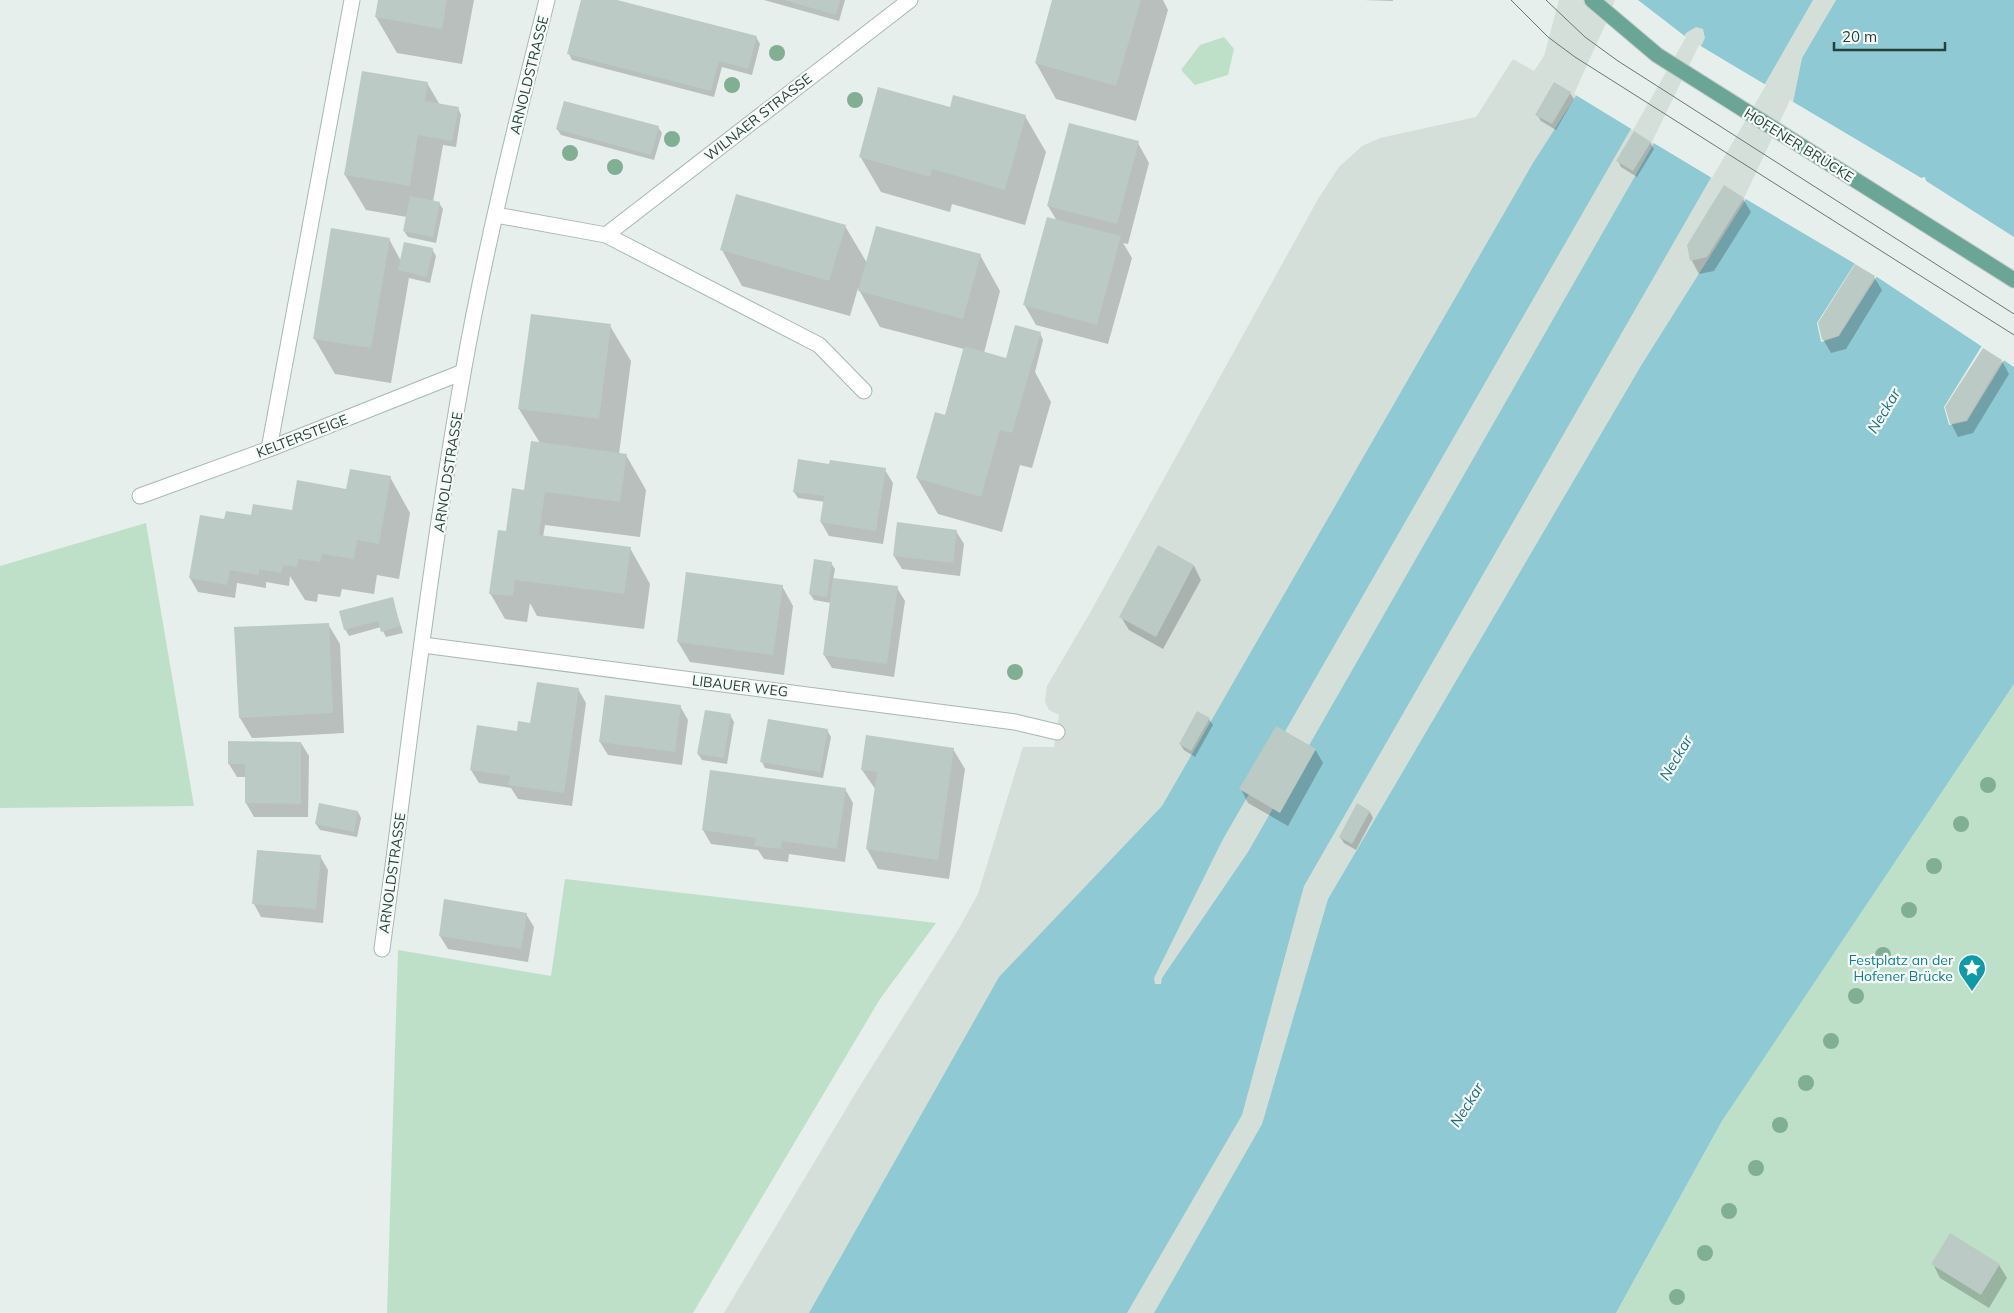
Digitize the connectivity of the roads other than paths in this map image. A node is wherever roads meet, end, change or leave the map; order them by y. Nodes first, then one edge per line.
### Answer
1 (352, 0) edge
2 (547, 0) edge
3 (910, 0) edge
4 (1592, 0) edge
5 (496, 215) junction
6 (606, 235) junction
7 (2014, 280) edge
8 (463, 372) junction
9 (864, 391) dead end
10 (269, 449) junction
11 (140, 496) dead end
12 (423, 645) junction
13 (1057, 732) dead end
14 (382, 949) dead end

1 - 10 street
2 - 5 street, ARNOLDSTRASSE
3 - 6 street, WILNAER STRASSE
4 - 7 main road, HOFENER BRÜCKE
5 - 6 street
5 - 8 street, ARNOLDSTRASSE
6 - 9 street
8 - 10 street, KELTERSTEIGE
8 - 12 street, ARNOLDSTRASSE
10 - 11 street, KELTERSTEIGE
12 - 13 street, LIBAUER WEG
12 - 14 street, ARNOLDSTRASSE

